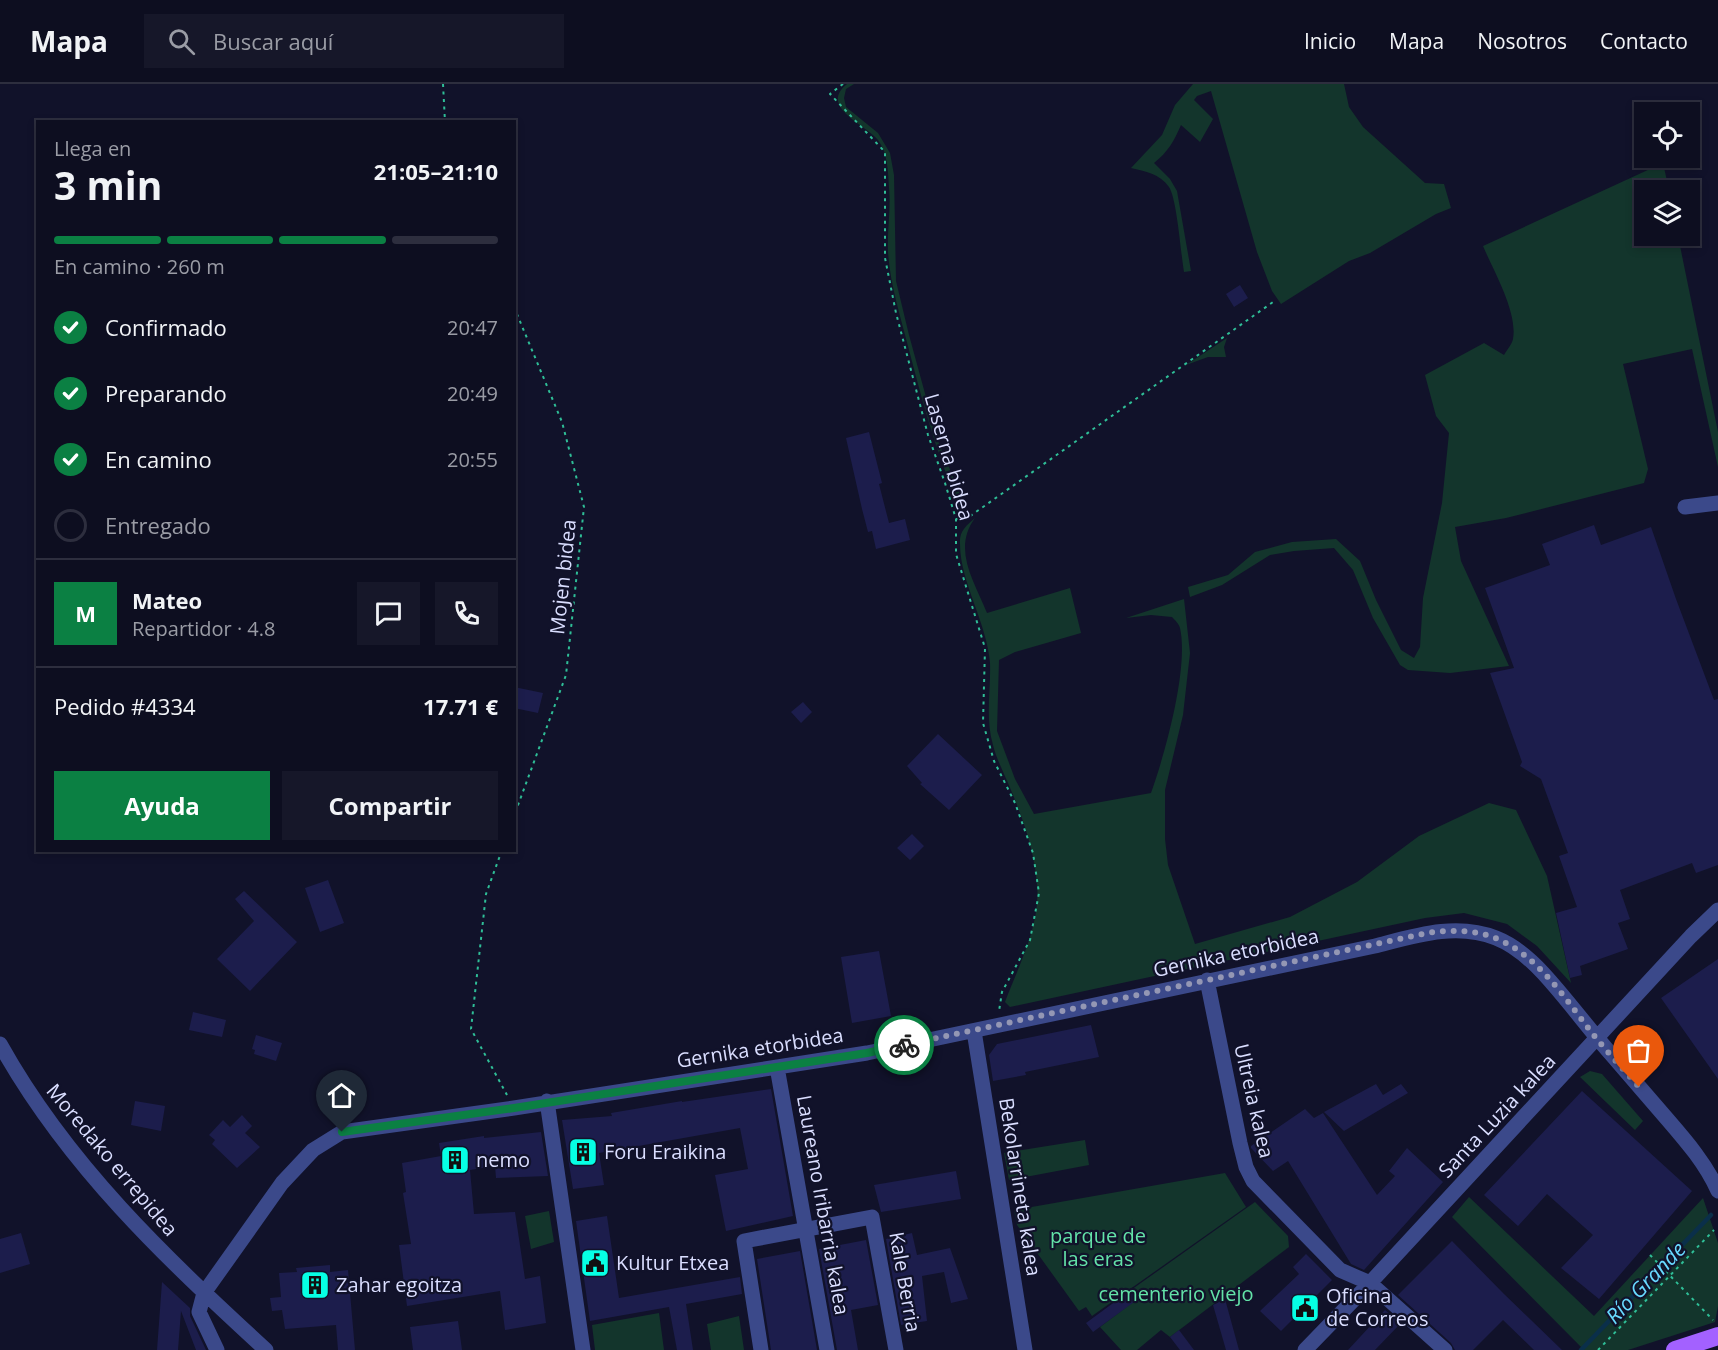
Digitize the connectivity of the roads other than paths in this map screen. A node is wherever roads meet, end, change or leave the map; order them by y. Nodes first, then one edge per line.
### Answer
1 (1718, 503) edge
2 (1685, 507) dead end
3 (1718, 910) edge
4 (1207, 980) junction
5 (974, 1031) junction
6 (1597, 1039) junction
7 (0, 1044) edge
8 (777, 1067) junction
9 (547, 1101) junction
10 (1718, 1191) edge
11 (806, 1230) junction
12 (1370, 1283) junction
13 (204, 1293) junction
14 (1717, 1329) edge
15 (217, 1350) edge
16 (266, 1350) edge
17 (583, 1350) edge
18 (761, 1350) edge
19 (827, 1350) edge
20 (896, 1350) edge
21 (1025, 1350) edge
22 (1305, 1350) edge
23 (1445, 1350) edge
24 (1675, 1350) edge

1 - 2 street
3 - 6 street, Santa Luzia kalea
4 - 5 street, Gernika etorbidea
4 - 6 street, Gernika etorbidea
4 - 12 street, Ultreia kalea
5 - 8 street, Gernika etorbidea
5 - 21 street, Bekolarrineta kalea
6 - 10 street, Gernika etorbidea
6 - 12 street, Santa Luzia kalea
7 - 13 street, Moredako errepidea
8 - 9 street, Gernika etorbidea
8 - 11 street, Laureano Iribarria kalea
9 - 13 street, Gernika etorbidea
9 - 17 street
11 - 18 street, Kale Berria
11 - 19 street, Laureano Iribarria kalea
11 - 20 street, Kale Berria
12 - 22 street, Santa Luzia kalea
12 - 23 street, Ultreia kalea
13 - 15 street
13 - 16 street, Moredako errepidea
14 - 24 main road

